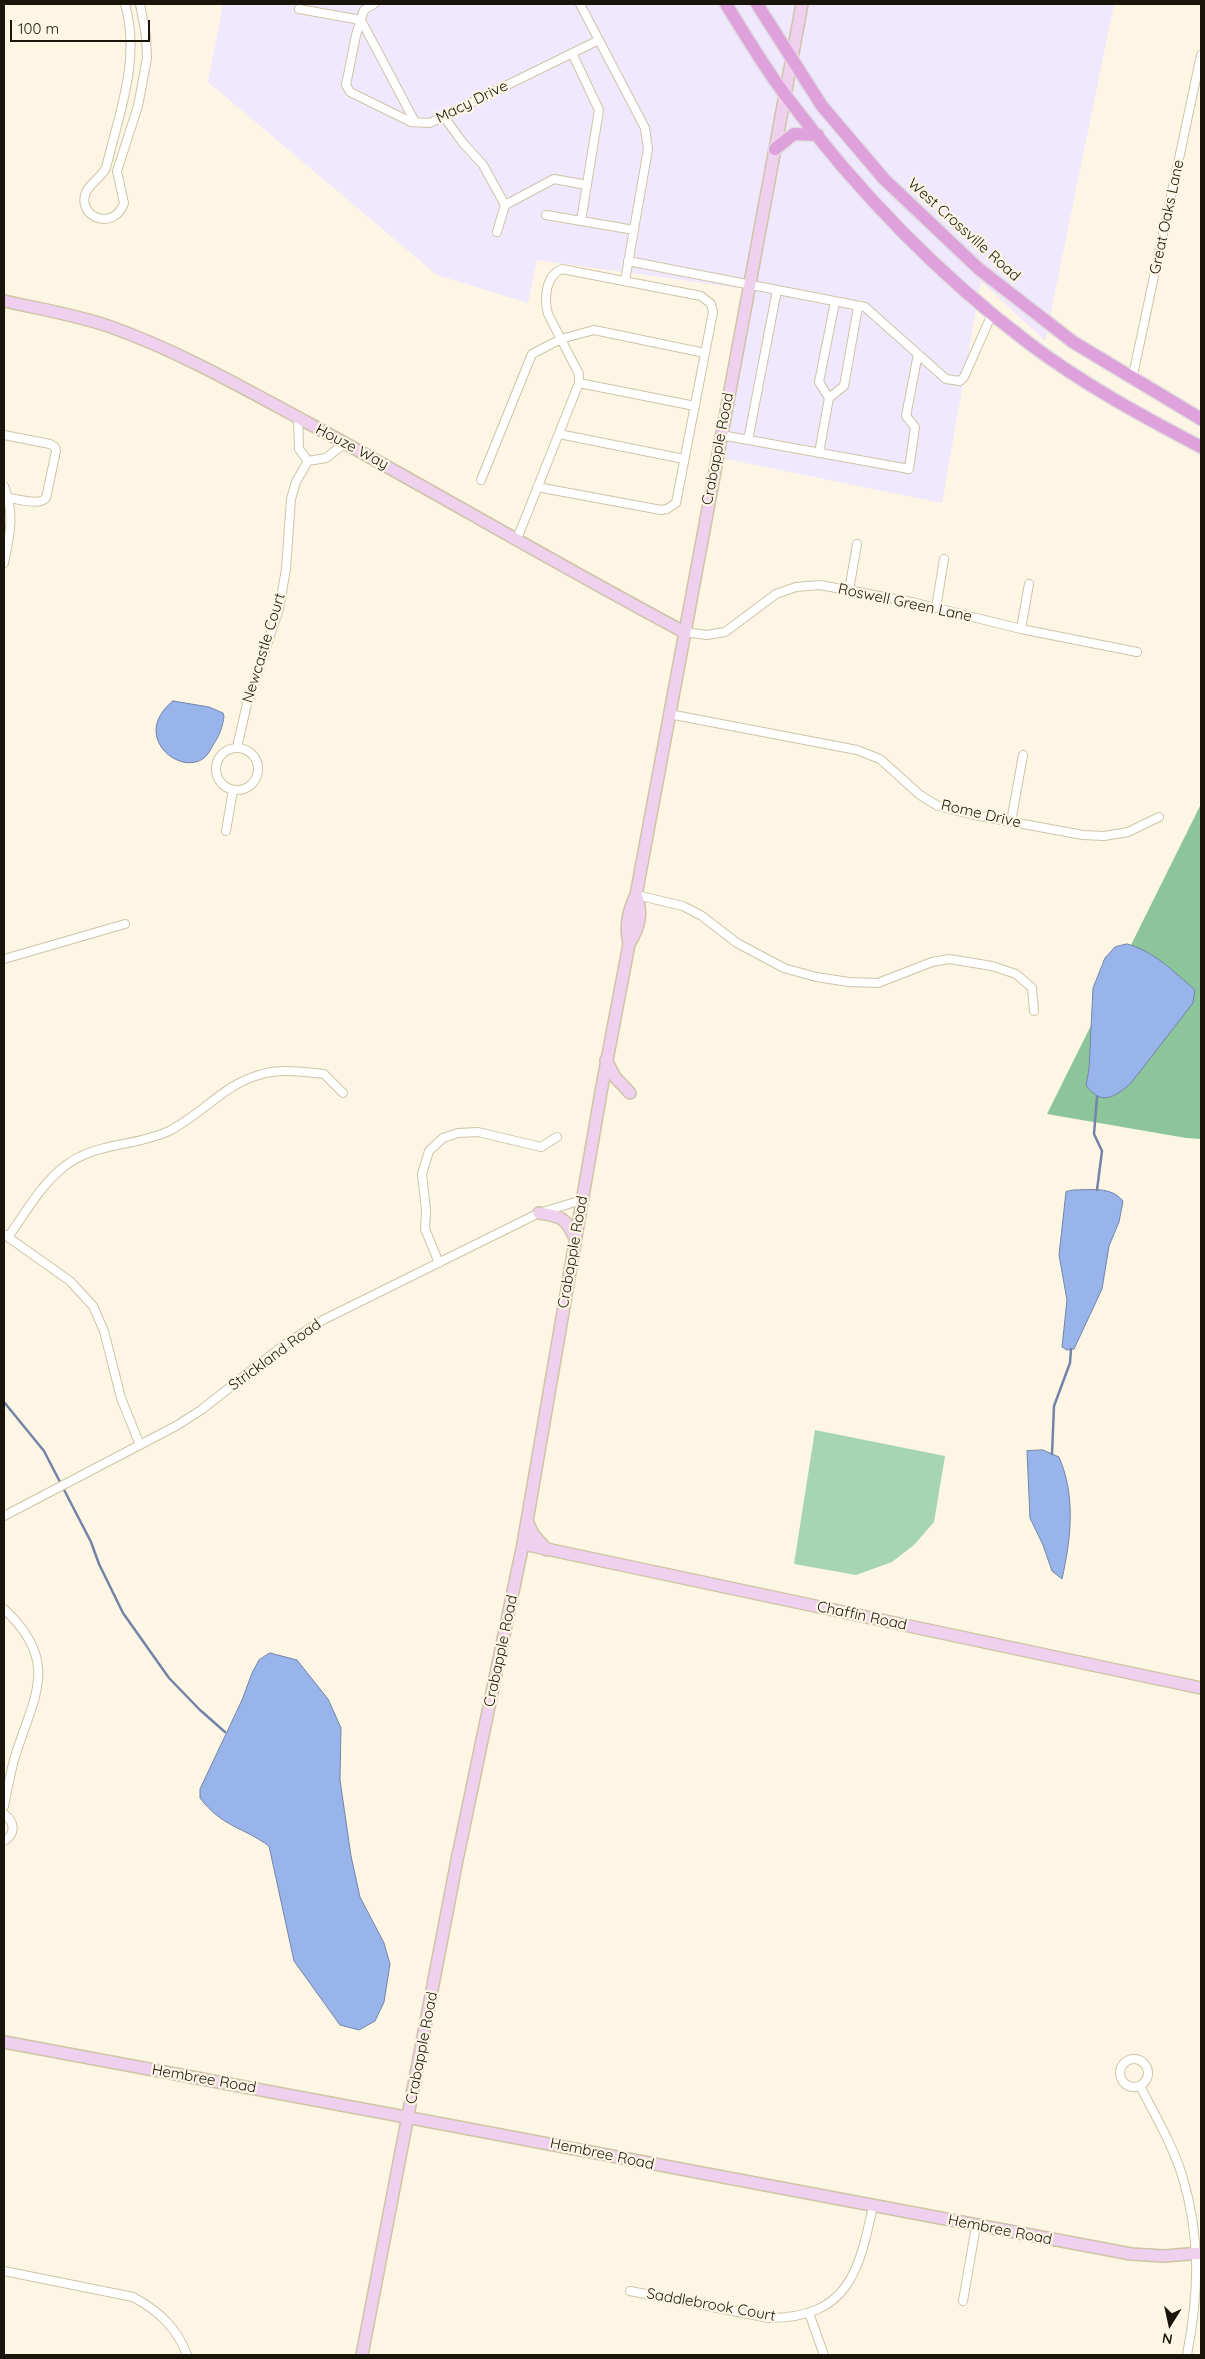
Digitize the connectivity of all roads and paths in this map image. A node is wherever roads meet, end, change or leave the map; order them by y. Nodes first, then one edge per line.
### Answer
1 (125, 4) edge
2 (140, 4) edge
3 (373, 4) edge
4 (580, 4) edge
5 (726, 4) edge
6 (757, 4) edge
7 (802, 4) edge
8 (299, 9) dead end
9 (361, 20) junction
10 (599, 40) junction
11 (572, 53) junction
12 (1201, 54) edge
13 (792, 59) junction
14 (130, 73) junction
15 (145, 76) junction
16 (786, 96) junction
17 (444, 117) junction
18 (415, 122) junction
19 (818, 135) junction
20 (775, 149) junction
21 (106, 168) junction
22 (117, 171) junction
23 (587, 185) junction
24 (505, 205) junction
25 (546, 215) dead end
26 (581, 221) junction
27 (634, 230) junction
28 (497, 232) dead end
29 (628, 261) junction
30 (625, 281) junction
31 (749, 284) junction
32 (777, 290) junction
33 (4, 301) edge
34 (834, 302) junction
35 (858, 307) junction
36 (992, 314) junction
37 (561, 339) junction
38 (705, 353) junction
39 (918, 354) junction
40 (1132, 380) junction
41 (579, 383) junction
42 (829, 398) junction
43 (694, 406) junction
44 (298, 418) junction
45 (1201, 419) edge
46 (559, 434) junction
47 (4, 435) edge
48 (721, 435) junction
49 (748, 440) junction
50 (345, 443) junction
51 (1201, 447) edge
52 (819, 453) junction
53 (684, 459) junction
54 (308, 461) junction
55 (481, 480) dead end
56 (4, 486) edge
57 (537, 487) junction
58 (8, 498) junction
59 (517, 539) junction
60 (858, 544) dead end
61 (944, 559) dead end
62 (4, 563) edge
63 (1029, 584) dead end
64 (849, 590) junction
65 (936, 608) junction
66 (1021, 629) junction
67 (684, 632) junction
68 (1137, 652) dead end
69 (669, 714) junction
70 (237, 747) junction
71 (1023, 755) dead end
72 (233, 790) junction
73 (1159, 817) dead end
74 (1011, 822) junction
75 (226, 831) dead end
76 (636, 895) junction
77 (125, 924) dead end
78 (4, 959) edge
79 (1034, 1011) dead end
80 (606, 1060) junction
81 (343, 1093) dead end
82 (630, 1093) dead end
83 (557, 1137) dead end
84 (582, 1200) junction
85 (540, 1213) junction
86 (6, 1236) edge
87 (575, 1238) junction
88 (439, 1263) junction
89 (140, 1444) junction
90 (4, 1516) edge
91 (527, 1520) junction
92 (523, 1544) junction
93 (547, 1550) junction
94 (4, 1609) edge
95 (1201, 1688) edge
96 (4, 1806) edge
97 (4, 1814) edge
98 (4, 1841) edge
99 (4, 2042) edge
100 (1140, 2086) dead end
101 (409, 2116) junction
102 (873, 2206) junction
103 (976, 2226) junction
104 (1199, 2253) edge
105 (4, 2271) edge
106 (630, 2291) dead end
107 (963, 2301) dead end
108 (809, 2313) junction
109 (187, 2355) edge
110 (362, 2355) edge
111 (824, 2355) edge
112 (1186, 2355) edge

1 - 14 street
2 - 15 street
3 - 9 street, Macy Drive
4 - 10 street
5 - 16 main road
6 - 13 main road, West Crossville Road
7 - 13 street, Crabapple Road
8 - 9 street
9 - 18 street
9 - 18 street, Macy Drive
10 - 11 street, Macy Drive
10 - 27 street
11 - 17 street, Macy Drive
11 - 23 street
12 - 40 street, Great Oaks Lane
13 - 16 street, Crabapple Road
13 - 40 main road, West Crossville Road
14 - 15 street
14 - 21 street
15 - 22 street
16 - 19 main road
16 - 20 street, Crabapple Road
17 - 18 street, Macy Drive
17 - 24 street
19 - 20 main road
19 - 36 main road
20 - 31 street, Crabapple Road
21 - 22 street
21 - 22 street
23 - 24 street
23 - 26 street
24 - 28 street
25 - 26 street
26 - 27 street
27 - 29 street
29 - 30 street
29 - 31 street
30 - 37 street
30 - 38 street
31 - 32 street
31 - 48 street, Crabapple Road
32 - 34 street
32 - 49 street
33 - 44 street, Houze Way
34 - 35 street
34 - 42 street
35 - 39 street
35 - 42 street
36 - 39 street
36 - 51 main road
37 - 38 street
37 - 41 street
37 - 55 street
38 - 43 street
39 - 52 street
40 - 45 main road, West Crossville Road
41 - 43 street
41 - 46 street
42 - 52 street
43 - 53 street
44 - 50 street, Houze Way
44 - 54 street
46 - 53 street
46 - 57 street
47 - 58 street
48 - 49 street
48 - 67 street, Crabapple Road
49 - 52 street
50 - 54 street
50 - 59 street, Houze Way
53 - 57 street
54 - 70 street, Newcastle Court
56 - 58 street
57 - 59 street
58 - 62 street
59 - 67 street, Houze Way
60 - 64 street
61 - 65 street
63 - 66 street
64 - 65 street, Roswell Green Lane
64 - 67 street, Roswell Green Lane
65 - 66 street, Roswell Green Lane
66 - 68 street, Roswell Green Lane
67 - 69 street, Crabapple Road
69 - 74 street, Rome Drive
69 - 76 street, Crabapple Road
70 - 72 street
70 - 72 street
71 - 74 street
72 - 75 street
73 - 74 street, Rome Drive
76 - 79 street
76 - 80 street, Crabapple Road
77 - 78 street
80 - 82 street
80 - 84 street, Crabapple Road
81 - 86 street
83 - 88 street
84 - 85 street, Strickland Road
84 - 87 street, Crabapple Road
85 - 87 street
85 - 88 street, Strickland Road
86 - 89 street
87 - 91 street, Crabapple Road
88 - 89 street, Strickland Road
89 - 90 street, Strickland Road
91 - 92 street, Crabapple Road
91 - 93 street
92 - 93 street, Chaffin Road
92 - 101 street, Crabapple Road
93 - 95 street, Chaffin Road
94 - 96 street
97 - 98 street
99 - 101 street, Hembree Road
100 - 104 street
101 - 102 street, Hembree Road
101 - 110 street, Crabapple Road
102 - 103 street, Hembree Road
102 - 108 street, Saddlebrook Court
103 - 104 street, Hembree Road
103 - 107 street
104 - 112 street
105 - 109 street
106 - 108 street, Saddlebrook Court
108 - 111 street

